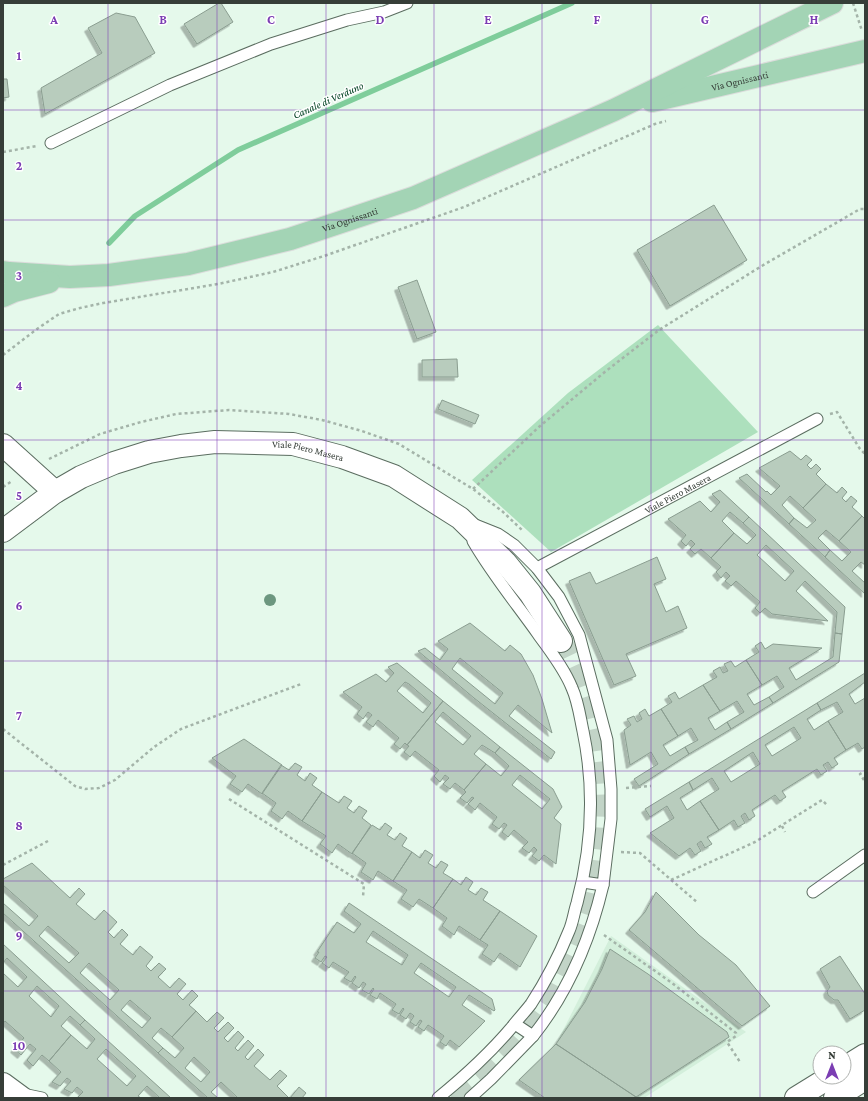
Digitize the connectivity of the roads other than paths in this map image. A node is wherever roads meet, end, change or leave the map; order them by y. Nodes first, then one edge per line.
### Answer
1 (407, 3) edge
2 (832, 3) edge
3 (864, 42) edge
4 (614, 110) junction
5 (51, 143) road end
6 (3, 272) edge
7 (70, 277) junction
8 (3, 296) edge
9 (818, 419) road end
10 (3, 445) edge
11 (55, 492) junction
12 (460, 518) junction
13 (3, 531) edge
14 (537, 568) junction
15 (561, 641) tunnel mouth
16 (865, 855) edge
17 (583, 882) junction
18 (603, 885) junction
19 (813, 892) dead end
20 (515, 1024) junction
21 (533, 1036) junction
22 (865, 1055) edge
23 (852, 1063) edge
24 (865, 1079) edge
25 (817, 1085) edge
26 (14, 1093) edge
27 (42, 1098) edge
28 (438, 1098) edge
29 (470, 1098) edge
30 (796, 1098) edge
31 (835, 1098) edge

1 - 5 lane
2 - 4 main road, Via Ognissanti
3 - 4 main road, Via Ognissanti
4 - 7 main road, Via Ognissanti
6 - 7 main road, Via Ognissanti
7 - 8 main road, Via Ognissanti
9 - 14 lane, Viale Piero Masera
10 - 11 street
11 - 12 street, Viale Piero Masera
11 - 13 street, Viale Piero Masera
12 - 14 lane
12 - 15 street, Viale Piero Masera
12 - 17 lane
14 - 18 lane
16 - 19 lane
17 - 18 lane
17 - 20 lane
18 - 21 lane
20 - 21 lane
20 - 28 lane
21 - 29 lane
22 - 23 street
24 - 31 street
25 - 30 street
26 - 27 lane

